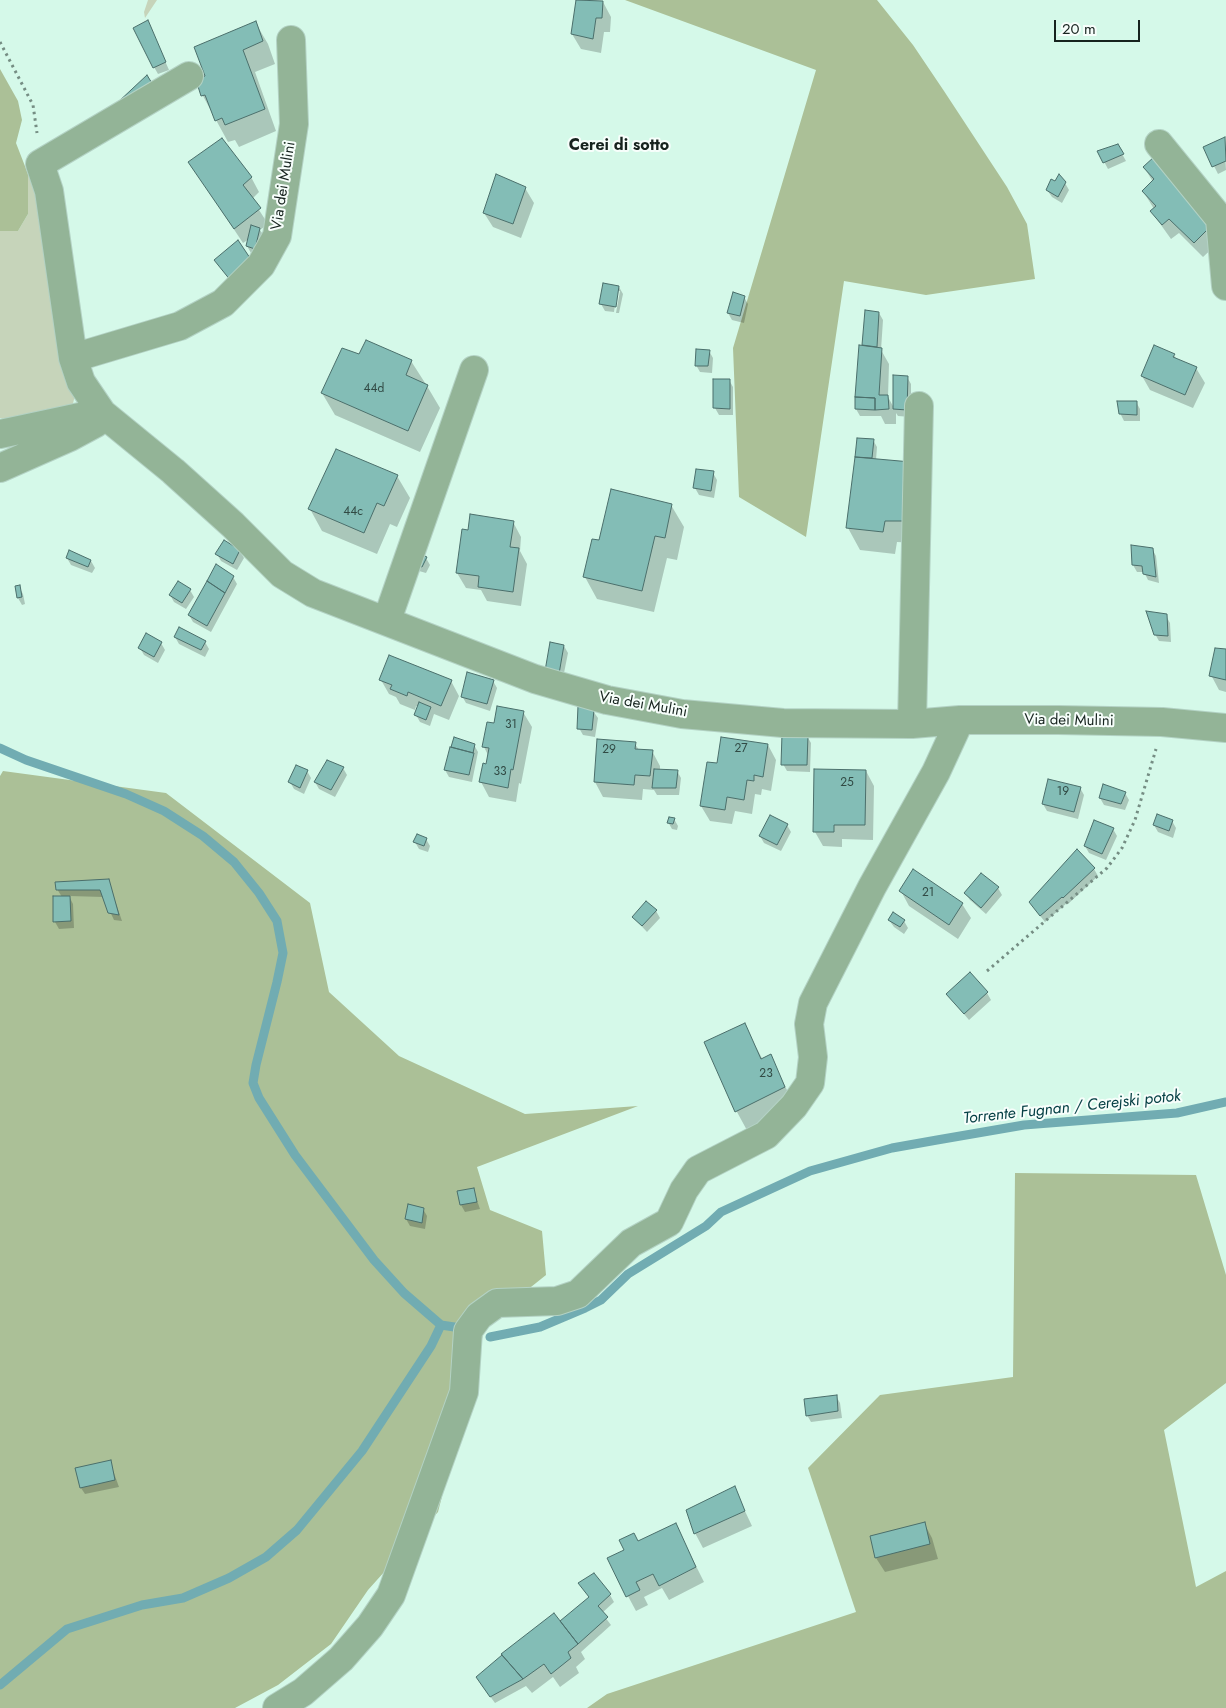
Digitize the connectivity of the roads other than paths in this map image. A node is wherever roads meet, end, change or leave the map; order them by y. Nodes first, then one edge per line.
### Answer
1 (291, 40) dead end
2 (189, 76) dead end
3 (1159, 144) dead end
4 (1226, 286) edge
5 (73, 358) junction
6 (474, 370) dead end
7 (919, 406) dead end
8 (102, 413) junction
9 (0, 434) edge
10 (0, 468) edge
11 (387, 620) junction
12 (960, 720) junction
13 (912, 724) junction
14 (1226, 728) edge
15 (278, 1708) edge

1 - 5 street, Via dei Mulini
2 - 5 street, Via dei Mulini
3 - 4 street
5 - 8 street, Via dei Mulini
6 - 11 street
7 - 13 street
8 - 9 street
8 - 10 street
8 - 11 street, Via dei Mulini
11 - 13 street, Via dei Mulini
12 - 13 street, Via dei Mulini
12 - 14 street, Via dei Mulini
12 - 15 street

